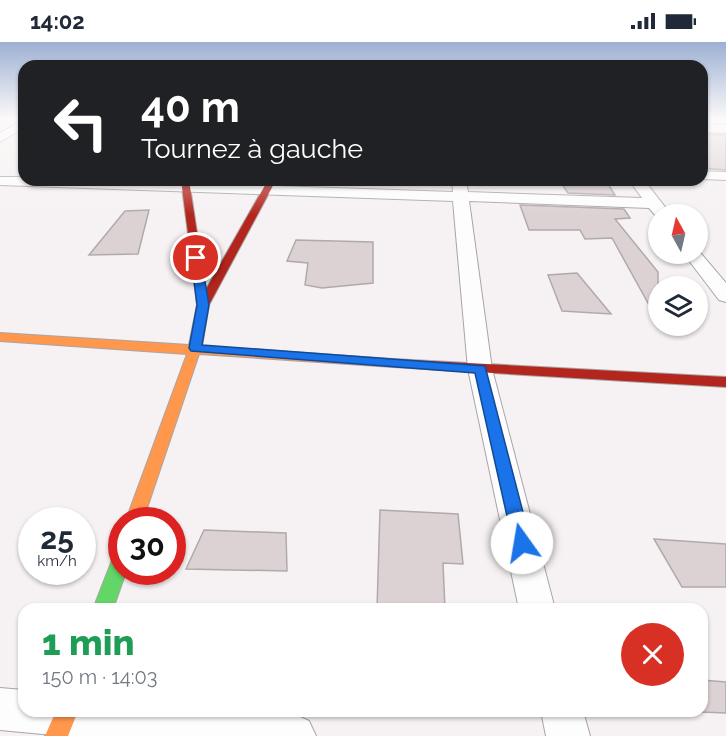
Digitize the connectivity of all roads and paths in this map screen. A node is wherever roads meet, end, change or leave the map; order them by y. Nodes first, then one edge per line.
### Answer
1 (708, 175) edge
2 (726, 176) edge
3 (0, 182) edge
4 (18, 182) edge
5 (185, 186) edge
6 (268, 186) edge
7 (364, 186) edge
8 (641, 186) edge
9 (460, 187) edge
10 (654, 204) edge
11 (648, 208) edge
12 (701, 264) edge
13 (726, 296) edge
14 (203, 305) junction
15 (0, 337) edge
16 (195, 348) junction
17 (480, 369) junction
18 (726, 382) edge
19 (139, 507) edge
20 (112, 585) edge
21 (105, 603) edge
22 (536, 603) edge
23 (0, 709) edge
24 (18, 712) edge
25 (42, 717) edge
26 (563, 717) edge
27 (63, 721) edge
28 (294, 736) edge
29 (568, 736) edge

1 - 2 street
3 - 4 street
5 - 14 main road
6 - 14 main road
7 - 9 street
8 - 10 street
9 - 11 street
9 - 17 street
12 - 13 street
14 - 16 main road
15 - 16 main road
16 - 17 main road
16 - 19 main road
17 - 18 main road
17 - 22 street
20 - 21 main road
23 - 24 street
25 - 27 street
26 - 29 street
27 - 28 street

